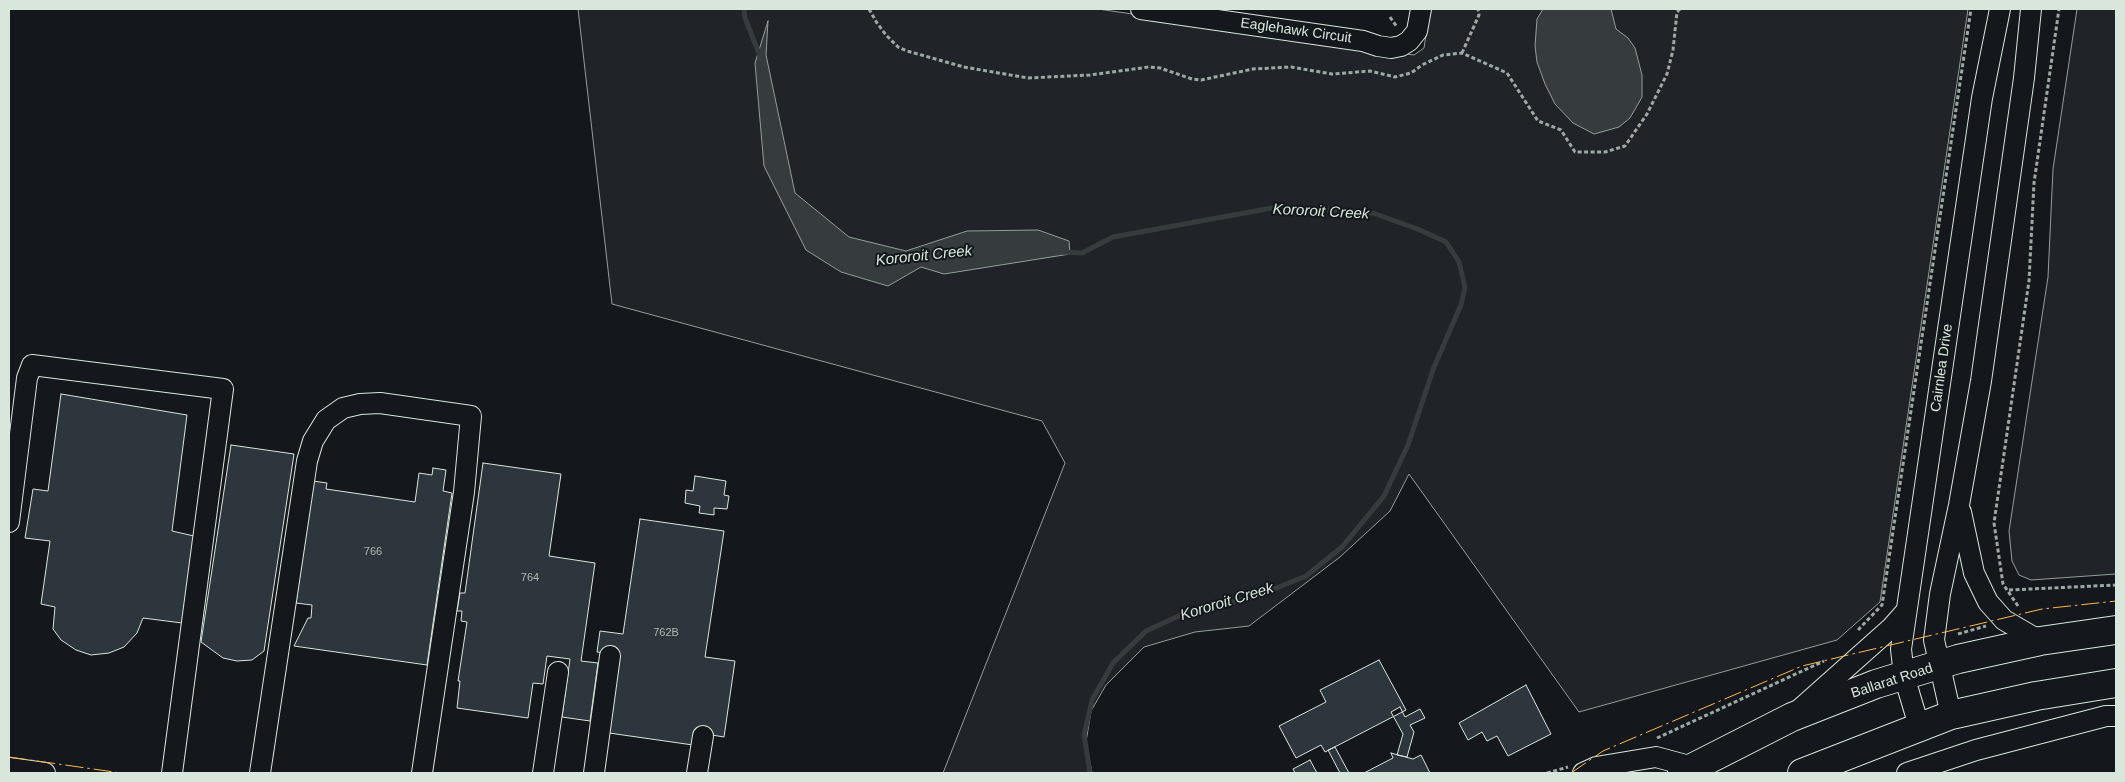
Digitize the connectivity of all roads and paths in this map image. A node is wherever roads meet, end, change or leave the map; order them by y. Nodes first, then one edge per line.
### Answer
1 (869, 9) edge
2 (1141, 9) edge
3 (1415, 9) edge
4 (1421, 9) edge
5 (1478, 9) edge
6 (1680, 9) edge
7 (1971, 9) edge
8 (2000, 9) edge
9 (2031, 9) edge
10 (2059, 9) edge
11 (1363, 40) junction
12 (1462, 54) junction
13 (1959, 505) junction
14 (9, 522) edge
15 (2116, 585) edge
16 (1906, 611) junction
17 (2116, 630) edge
18 (2040, 641) junction
19 (1868, 648) junction
20 (610, 656) dead end
21 (1831, 657) dead end
22 (1939, 666) junction
23 (558, 672) dead end
24 (1904, 676) junction
25 (2116, 683) edge
26 (2113, 713) edge
27 (1951, 715) junction
28 (1792, 718) junction
29 (1919, 726) junction
30 (703, 736) dead end
31 (1651, 740) dead end
32 (9, 768) edge
33 (1579, 769) edge
34 (1688, 770) edge
35 (45, 773) edge
36 (172, 773) edge
37 (260, 773) edge
38 (422, 773) edge
39 (543, 773) edge
40 (594, 773) edge
41 (697, 773) edge
42 (1547, 773) edge
43 (1802, 773) edge
44 (1907, 773) edge

1 - 12 path
2 - 11 street, Eaglehawk Circuit
3 - 11 street, Eaglehawk Circuit
4 - 11 street, Eaglehawk Circuit
5 - 12 path
6 - 12 path
7 - 19 path
8 - 16 street, Cairnlea Drive
9 - 13 street
10 - 15 path
13 - 18 street
13 - 22 street
14 - 36 street
16 - 19 street
16 - 24 street, Cairnlea Drive
17 - 18 highway, Ballarat Road
18 - 22 highway, Ballarat Road
19 - 28 street
20 - 40 street
21 - 31 path
22 - 24 highway, Ballarat Road
22 - 27 street
23 - 39 street
24 - 28 highway, Ballarat Road
24 - 29 street, Cairnlea Drive
25 - 27 highway
26 - 44 street
27 - 29 highway
28 - 34 highway, Ballarat Road
29 - 43 highway
30 - 41 street
32 - 35 street
33 - 34 street
33 - 42 path
37 - 38 street

